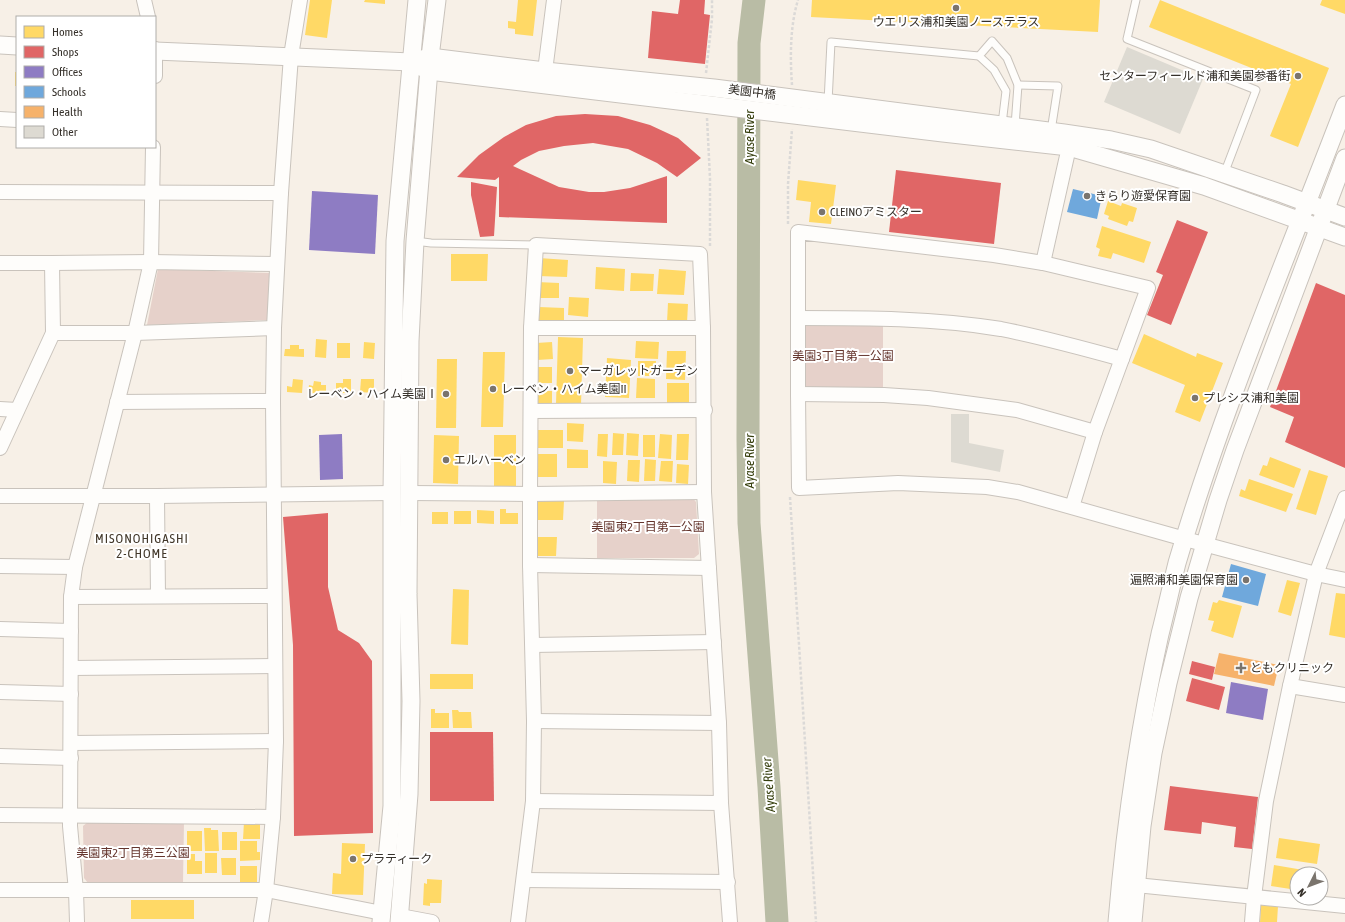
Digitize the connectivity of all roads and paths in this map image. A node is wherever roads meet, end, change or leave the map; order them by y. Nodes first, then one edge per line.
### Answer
1 (144, 0) edge
2 (300, 0) edge
3 (417, 0) edge
4 (436, 0) edge
5 (554, 0) edge
6 (712, 0) edge
7 (798, 0) edge
8 (1136, 0) edge
9 (148, 16) edge
10 (0, 45) edge
11 (16, 46) edge
12 (156, 50) edge
13 (291, 56) junction
14 (979, 56) junction
15 (411, 62) junction
16 (429, 64) junction
17 (545, 71) junction
18 (710, 83) junction
19 (1018, 85) junction
20 (791, 93) junction
21 (828, 102) junction
22 (1345, 105) edge
23 (0, 119) edge
24 (16, 120) edge
25 (789, 120) junction
26 (1008, 125) junction
27 (1051, 131) junction
28 (1069, 147) junction
29 (153, 148) edge
30 (1345, 158) edge
31 (1224, 174) junction
32 (0, 192) edge
33 (152, 192) junction
34 (281, 193) junction
35 (1308, 203) junction
36 (1325, 209) junction
37 (1345, 217) edge
38 (1301, 220) junction
39 (788, 227) dead end
40 (1319, 227) junction
41 (1345, 237) edge
42 (415, 241) junction
43 (536, 245) junction
44 (151, 262) junction
45 (0, 263) edge
46 (52, 263) junction
47 (1043, 263) junction
48 (277, 264) junction
49 (798, 318) junction
50 (274, 328) junction
51 (531, 328) junction
52 (703, 328) junction
53 (53, 333) junction
54 (135, 333) junction
55 (1122, 359) junction
56 (798, 394) junction
57 (273, 401) junction
58 (117, 402) junction
59 (0, 409) edge
60 (17, 410) junction
61 (704, 410) junction
62 (531, 411) junction
63 (1095, 432) junction
64 (0, 448) edge
65 (704, 492) junction
66 (401, 493) junction
67 (274, 494) junction
68 (530, 494) junction
69 (790, 494) dead end
70 (0, 496) edge
71 (93, 496) junction
72 (157, 496) junction
73 (1345, 498) edge
74 (1072, 507) junction
75 (1185, 539) junction
76 (1205, 544) junction
77 (530, 565) junction
78 (0, 566) edge
79 (74, 567) junction
80 (709, 568) junction
81 (1316, 574) junction
82 (1345, 580) edge
83 (158, 596) junction
84 (274, 596) junction
85 (71, 597) junction
86 (0, 629) edge
87 (71, 631) junction
88 (714, 642) junction
89 (533, 645) junction
90 (274, 666) junction
91 (71, 668) junction
92 (1290, 686) junction
93 (0, 692) edge
94 (71, 694) junction
95 (1345, 695) edge
96 (534, 721) junction
97 (719, 723) junction
98 (276, 741) junction
99 (71, 743) junction
100 (0, 756) edge
101 (71, 758) junction
102 (533, 801) junction
103 (721, 803) junction
104 (70, 814) junction
105 (0, 815) edge
106 (274, 817) junction
107 (524, 880) junction
108 (728, 882) junction
109 (1136, 885) junction
110 (0, 890) edge
111 (266, 890) junction
112 (76, 891) junction
113 (1254, 897) junction
114 (1345, 906) edge
115 (381, 917) edge
116 (400, 919) edge
117 (77, 922) edge
118 (261, 922) edge
119 (432, 922) edge
120 (518, 922) edge
121 (730, 922) edge
122 (816, 922) edge
123 (1117, 922) edge
124 (1133, 922) edge
125 (1252, 922) edge

1 - 9 street
2 - 13 street
3 - 15 street
4 - 16 street
5 - 17 street
6 - 18 path
7 - 20 path
8 - 31 lane
10 - 11 street
12 - 13 street
13 - 15 street
13 - 34 street
14 - 19 lane
14 - 21 lane
14 - 26 lane
15 - 16 street
15 - 66 street
16 - 17 street, 美園中橋
16 - 25 street, 美園中橋
16 - 42 street
17 - 18 street, 美園中橋
18 - 20 street, 美園中橋
19 - 26 lane
19 - 27 lane
20 - 21 street, 美園中橋
21 - 26 street, 美園中橋
22 - 35 street
23 - 24 street
25 - 28 street, 美園中橋
25 - 39 path
26 - 27 street, 美園中橋
27 - 31 street, 美園中橋
28 - 38 street, 美園中橋
28 - 47 street
29 - 33 street
30 - 36 street
31 - 35 street, 美園中橋
32 - 33 street
33 - 34 street
33 - 44 street
34 - 48 street
35 - 36 street, 美園中橋
35 - 38 street
36 - 37 street, 美園中橋
36 - 40 street
38 - 40 street, 美園中橋
38 - 75 street
40 - 41 street, 美園中橋
40 - 76 street
42 - 43 lane
42 - 66 street
43 - 51 street
43 - 52 street
44 - 46 street
44 - 48 street
44 - 54 street
45 - 46 street
46 - 53 street
47 - 49 street
47 - 55 street
48 - 50 street
49 - 55 street
49 - 56 street
50 - 54 street
50 - 57 street
51 - 52 street
51 - 62 street
52 - 61 street
53 - 54 street
53 - 60 street
54 - 58 street
55 - 63 street
56 - 63 street
56 - 74 street
57 - 58 street
57 - 67 street
58 - 71 street
59 - 60 street
60 - 64 street
61 - 62 street
61 - 65 street
62 - 68 street
63 - 74 street
65 - 68 street
65 - 80 street
66 - 67 street
66 - 68 street
66 - 115 street
66 - 116 street
67 - 72 street
67 - 84 street
68 - 77 street
69 - 122 path
70 - 71 street
71 - 72 street
71 - 79 street
72 - 83 street
73 - 81 street
74 - 75 street
75 - 76 street
75 - 123 street
76 - 81 street
76 - 109 street
77 - 80 street
77 - 89 street
78 - 79 street
79 - 85 street
80 - 88 street
81 - 82 street
81 - 92 street
83 - 84 street
83 - 85 street
84 - 90 street
85 - 87 street
86 - 87 street
87 - 91 street
88 - 89 street
88 - 97 street
89 - 96 street
90 - 91 street
90 - 98 street
91 - 94 street
92 - 95 street
92 - 113 street
93 - 94 street
94 - 99 street
96 - 97 street
96 - 102 street
97 - 103 street
98 - 99 street
98 - 106 street
99 - 101 street
100 - 101 street
101 - 104 street
102 - 103 street
102 - 107 street
103 - 108 street
104 - 105 street
104 - 106 street
104 - 112 street
106 - 111 street
107 - 108 street
107 - 120 street
108 - 121 street
109 - 113 street
109 - 124 street
110 - 112 street
111 - 112 street
111 - 115 street
111 - 118 street
112 - 117 street
113 - 114 street
113 - 125 street
116 - 119 street

